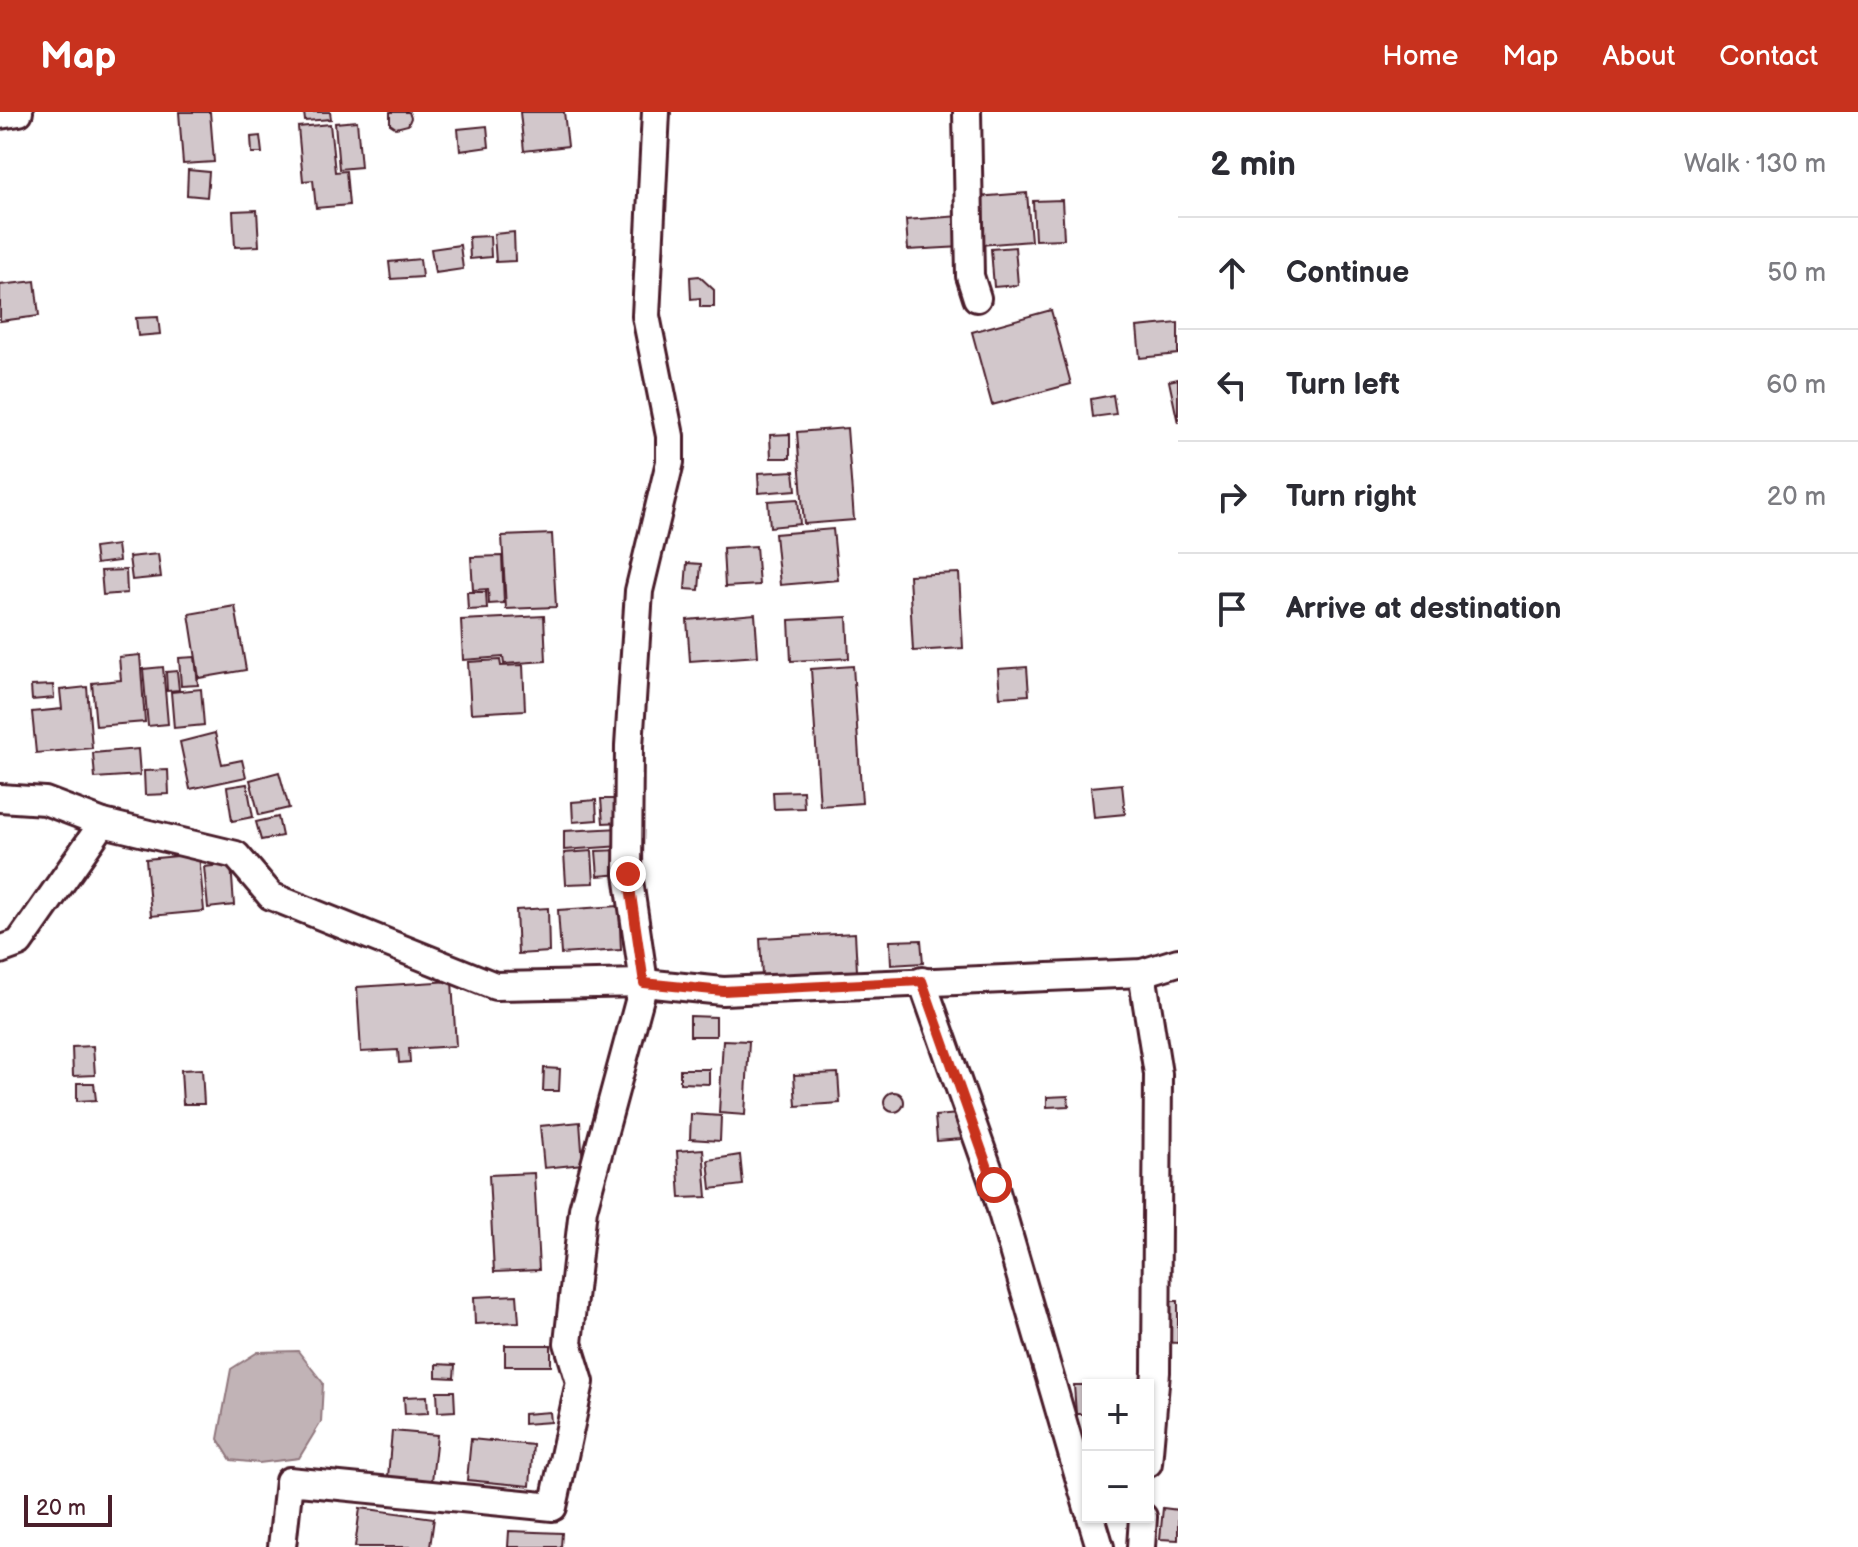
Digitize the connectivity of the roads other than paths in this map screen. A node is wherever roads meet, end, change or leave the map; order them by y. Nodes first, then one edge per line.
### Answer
1 (19, 112) edge
2 (656, 112) edge
3 (967, 112) edge
4 (0, 115) edge
5 (977, 298) dead end
6 (0, 798) edge
7 (103, 823) junction
8 (0, 950) edge
9 (1178, 962) edge
10 (1142, 973) junction
11 (922, 981) junction
12 (644, 983) junction
13 (1149, 1451) edge
14 (1082, 1487) edge
15 (1093, 1523) edge
16 (1143, 1523) edge
17 (282, 1547) edge
18 (1100, 1547) edge
19 (1141, 1547) edge

1 - 4 street
2 - 12 street
3 - 5 street
6 - 7 street
7 - 8 street
7 - 12 street
9 - 10 street
10 - 11 street
10 - 13 street
11 - 12 street
11 - 14 street
12 - 17 street
15 - 18 street
16 - 19 street

